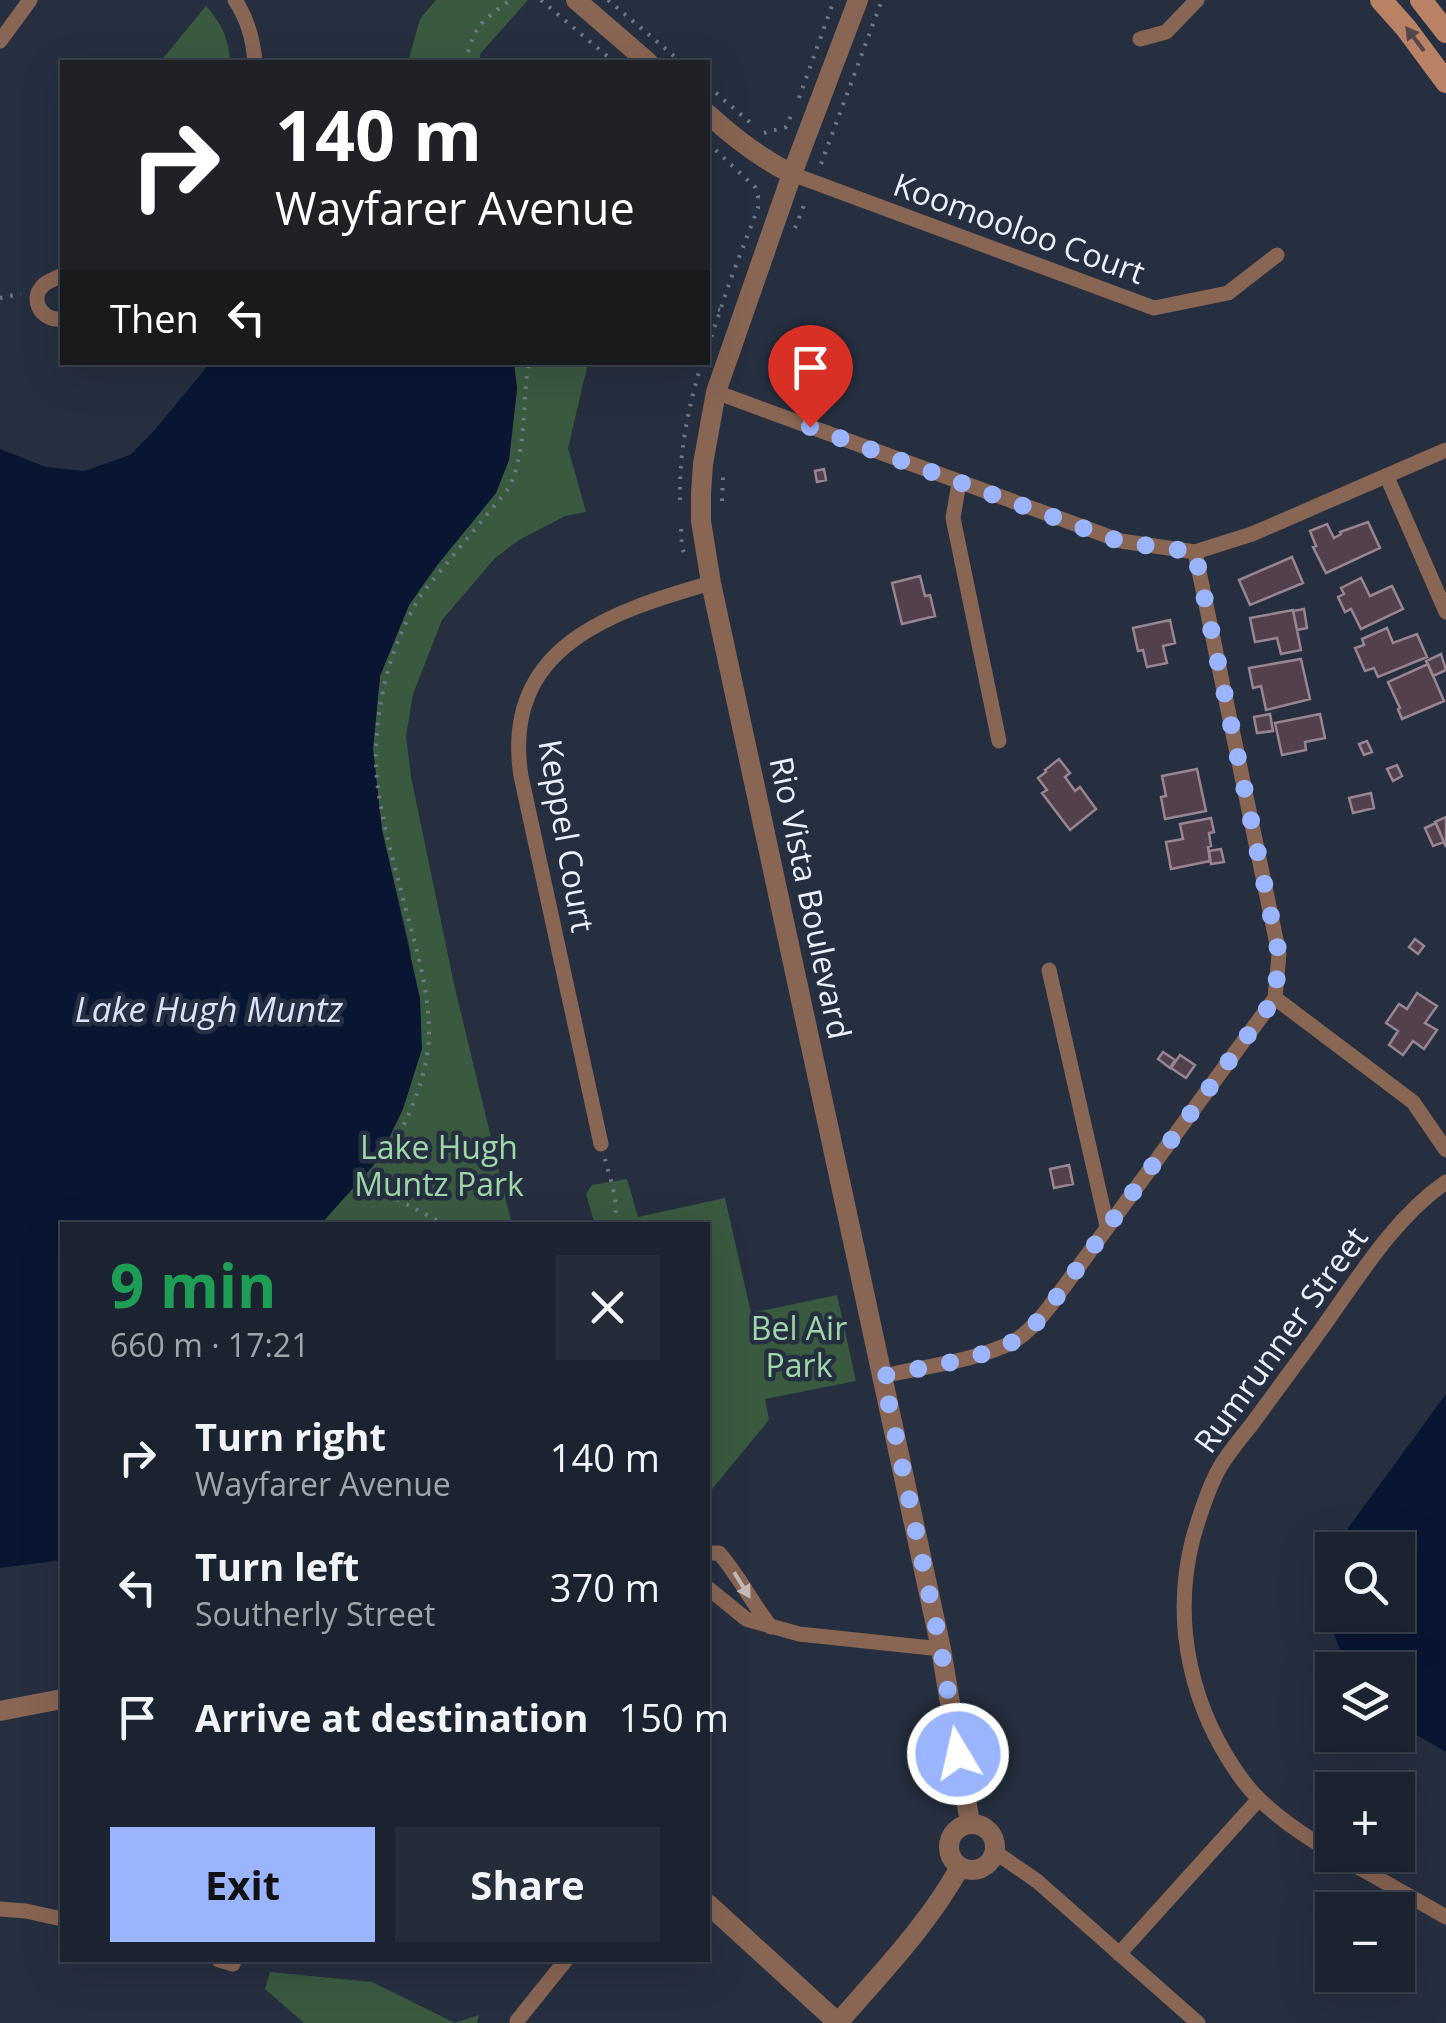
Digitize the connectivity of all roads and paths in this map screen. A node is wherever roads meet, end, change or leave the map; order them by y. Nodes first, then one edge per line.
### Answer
1 (30, 0) edge
2 (235, 0) edge
3 (510, 0) edge
4 (541, 0) edge
5 (576, 0) edge
6 (608, 0) edge
7 (834, 0) edge
8 (858, 0) edge
9 (882, 0) edge
10 (1197, 0) edge
11 (1380, 0) edge
12 (1421, 0) edge
13 (1446, 32) edge
14 (1140, 39) dead end
15 (0, 40) edge
16 (256, 60) edge
17 (466, 60) edge
18 (612, 60) edge
19 (646, 60) edge
20 (679, 60) edge
21 (1446, 82) edge
22 (710, 88) edge
23 (710, 116) edge
24 (710, 145) edge
25 (822, 164) dead end
26 (792, 174) junction
27 (1277, 255) dead end
28 (60, 277) edge
29 (710, 308) edge
30 (720, 310) junction
31 (60, 319) edge
32 (710, 341) edge
33 (529, 365) edge
34 (716, 392) junction
35 (1446, 450) edge
36 (724, 469) dead end
37 (1387, 477) junction
38 (959, 483) junction
39 (722, 516) dead end
40 (1195, 552) junction
41 (710, 584) junction
42 (1446, 612) edge
43 (999, 740) dead end
44 (1049, 970) dead end
45 (1275, 998) junction
46 (602, 1144) joint
47 (1446, 1150) edge
48 (360, 1182) dead end
49 (1446, 1182) edge
50 (368, 1184) junction
51 (440, 1222) edge
52 (614, 1222) edge
53 (1107, 1226) junction
54 (883, 1376) junction
55 (710, 1553) edge
56 (710, 1590) edge
57 (771, 1626) junction
58 (941, 1649) junction
59 (60, 1699) edge
60 (0, 1711) edge
61 (1259, 1800) junction
62 (970, 1823) junction
63 (1315, 1843) edge
64 (995, 1852) junction
65 (960, 1867) junction
66 (1366, 1872) edge
67 (710, 1906) edge
68 (0, 1909) edge
69 (1446, 1918) edge
70 (60, 1919) edge
71 (1119, 1954) junction
72 (564, 1962) edge
73 (517, 2022) edge
74 (838, 2023) edge
75 (1198, 2023) edge

1 - 15 street
2 - 16 street
3 - 17 path
4 - 18 path
5 - 19 street
6 - 20 path
7 - 22 path
8 - 26 street, Rio Vista Boulevard
9 - 25 path
10 - 14 street
21 -> 11 main road
12 - 13 main road
23 - 26 street
24 - 30 path
26 - 27 street, Koomooloo Court
26 - 34 street, Rio Vista Boulevard
28 - 31 street
29 - 30 path
30 - 32 path
33 - 50 path
34 - 38 street
34 - 41 street, Rio Vista Boulevard
35 - 37 street
36 - 39 path
37 - 40 street
37 - 42 street
38 - 40 street
38 - 43 street
40 - 45 street
41 - 46 street, Keppel Court
41 - 54 street, Rio Vista Boulevard
44 - 53 street
45 - 47 street
45 - 53 street
46 - 52 path
48 - 50 path
49 - 61 street, Rumrunner Street
50 - 51 path
53 - 54 street
54 - 58 street, Rio Vista Boulevard
55 -> 57 street
56 - 57 street
57 - 58 street
58 - 62 street, Rio Vista Boulevard
59 - 60 street
61 - 63 street, Rumrunner Street
61 - 71 street
62 - 64 street
62 - 65 street
64 - 65 street
64 - 71 street
65 - 74 street
66 - 69 street, Rumrunner Street
67 - 74 street
68 - 70 street
71 - 75 street
72 - 73 street

